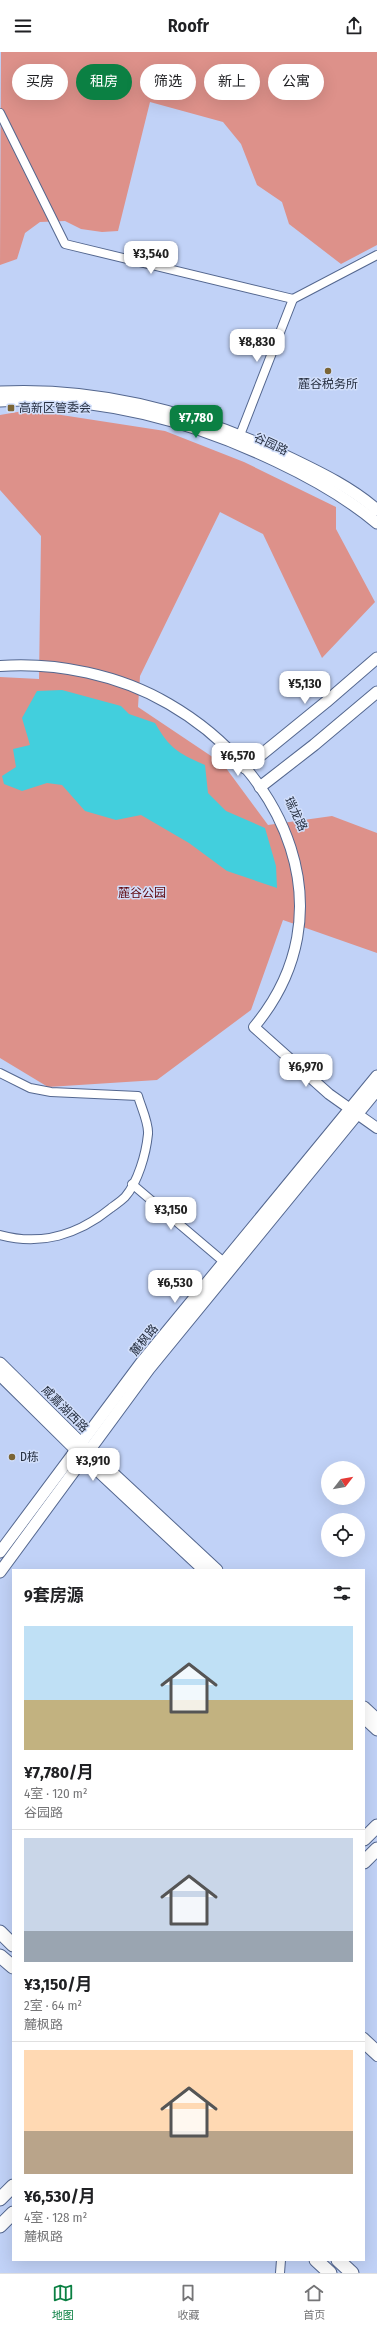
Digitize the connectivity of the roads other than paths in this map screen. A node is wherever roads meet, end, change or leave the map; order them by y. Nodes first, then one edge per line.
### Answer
1 (0, 113) edge
2 (377, 255) edge
3 (293, 299) junction
4 (0, 392) edge
5 (0, 401) edge
6 (240, 435) junction
7 (377, 510) edge
8 (377, 523) edge
9 (377, 658) edge
10 (0, 662) edge
11 (0, 666) edge
12 (377, 692) edge
13 (247, 766) junction
14 (262, 786) junction
15 (0, 1073) edge
16 (377, 1076) edge
17 (377, 1090) edge
18 (355, 1110) junction
19 (377, 1123) edge
20 (377, 1128) edge
21 (132, 1184) junction
22 (0, 1234) edge
23 (224, 1262) junction
24 (0, 1363) edge
25 (0, 1376) edge
26 (82, 1450) junction
27 (0, 1552) edge
28 (203, 1569) edge
29 (216, 1569) edge
30 (0, 1572) edge
31 (365, 1708) edge
32 (365, 1719) edge
33 (377, 1719) edge
34 (377, 1730) edge
35 (377, 1826) edge
36 (365, 1838) edge
37 (377, 1849) edge
38 (365, 1861) edge
39 (0, 1932) edge
40 (12, 1944) edge
41 (0, 1956) edge
42 (12, 1966) edge
43 (365, 2038) edge
44 (365, 2046) edge
45 (377, 2049) edge
46 (377, 2057) edge
47 (12, 2187) edge
48 (0, 2199) edge
49 (12, 2214) edge
50 (0, 2226) edge
51 (281, 2261) edge
52 (317, 2261) edge
53 (339, 2261) edge
54 (280, 2273) edge
55 (330, 2273) edge
56 (352, 2273) edge

1 - 3 street
2 - 3 street
3 - 6 street
4 - 6 main road, 谷园路
5 - 8 main road, 谷园路
6 - 7 main road, 谷园路
9 - 13 main road
10 - 13 street, 瑞龙路
11 - 13 street, 瑞龙路
12 - 14 main road
13 - 14 street, 瑞龙路
14 - 18 street, 瑞龙路
15 - 21 street
16 - 18 main road, 麓枫路
17 - 18 main road
18 - 19 street
18 - 20 street
18 - 23 main road, 麓枫路
18 - 26 main road
21 - 22 street
21 - 23 street
23 - 26 main road, 麓枫路
24 - 26 main road, 咸嘉湖西路
25 - 26 main road, 咸嘉湖西路
26 - 27 main road, 麓枫路
26 - 28 main road, 咸嘉湖西路
26 - 29 main road, 咸嘉湖西路
26 - 30 main road
31 - 33 main road
32 - 34 main road
35 - 36 main road
37 - 38 main road
39 - 40 main road
41 - 42 main road
43 - 45 street
44 - 46 street
47 - 48 main road
49 - 50 main road
51 - 54 street
52 - 55 main road
53 - 56 main road

